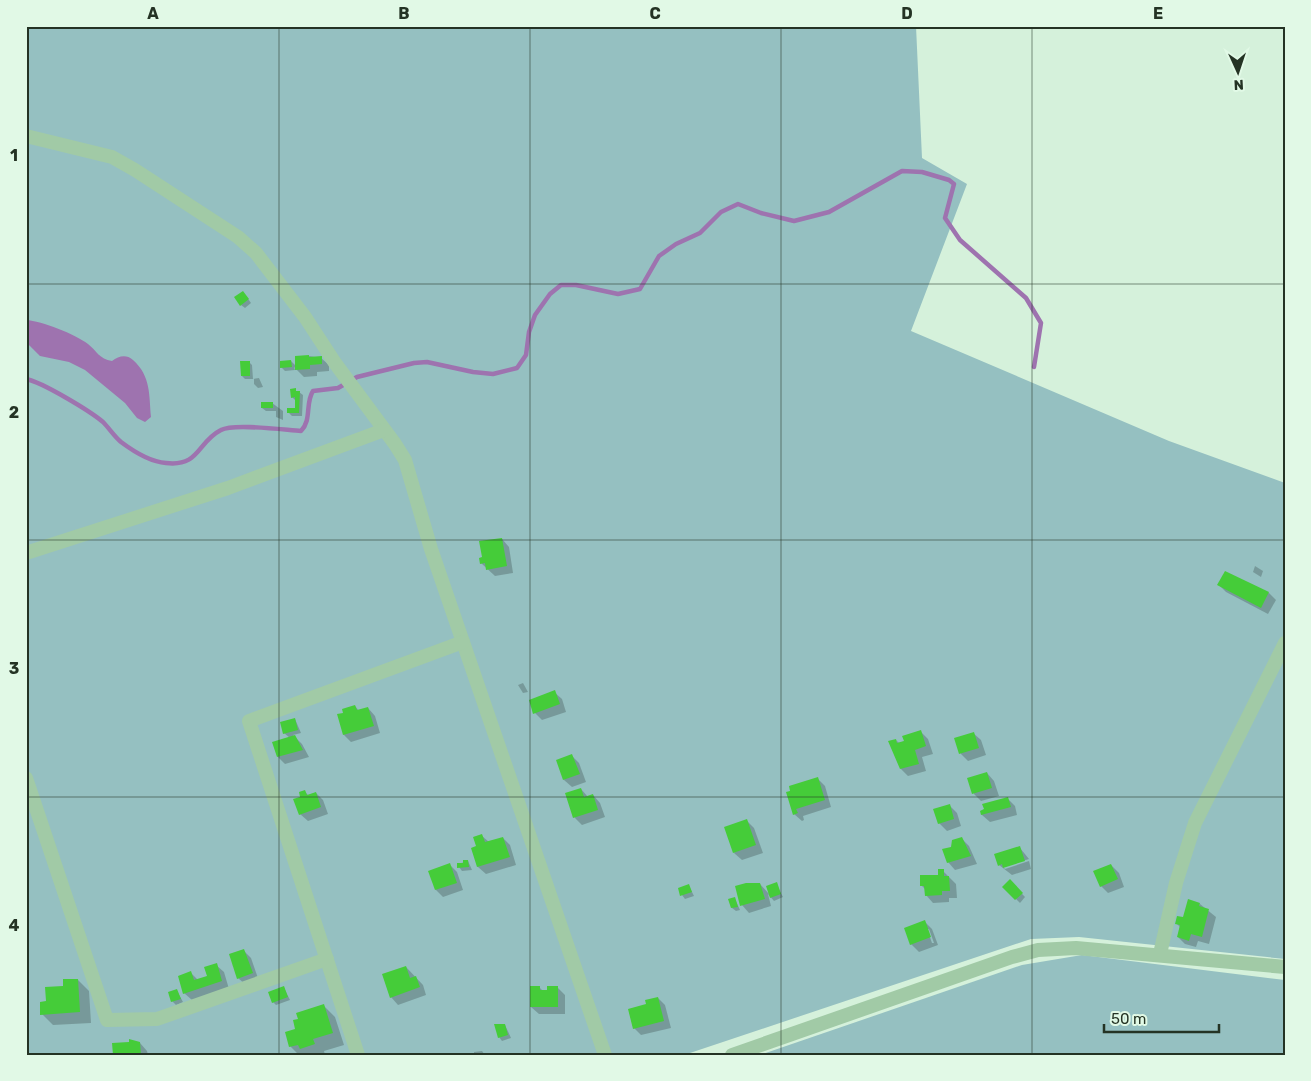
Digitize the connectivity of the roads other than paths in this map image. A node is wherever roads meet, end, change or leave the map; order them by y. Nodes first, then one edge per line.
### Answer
1 (26, 136) edge
2 (384, 430) junction
3 (26, 552) edge
4 (463, 642) junction
5 (1285, 643) edge
6 (26, 778) edge
7 (1160, 954) junction
8 (327, 959) junction
9 (1285, 967) edge
10 (358, 1055) edge
11 (605, 1055) edge
12 (732, 1055) edge

1 - 2 street
2 - 3 street
2 - 4 street
4 - 8 street
4 - 11 street
5 - 7 street
6 - 8 street
7 - 9 street
7 - 12 street
8 - 10 street

